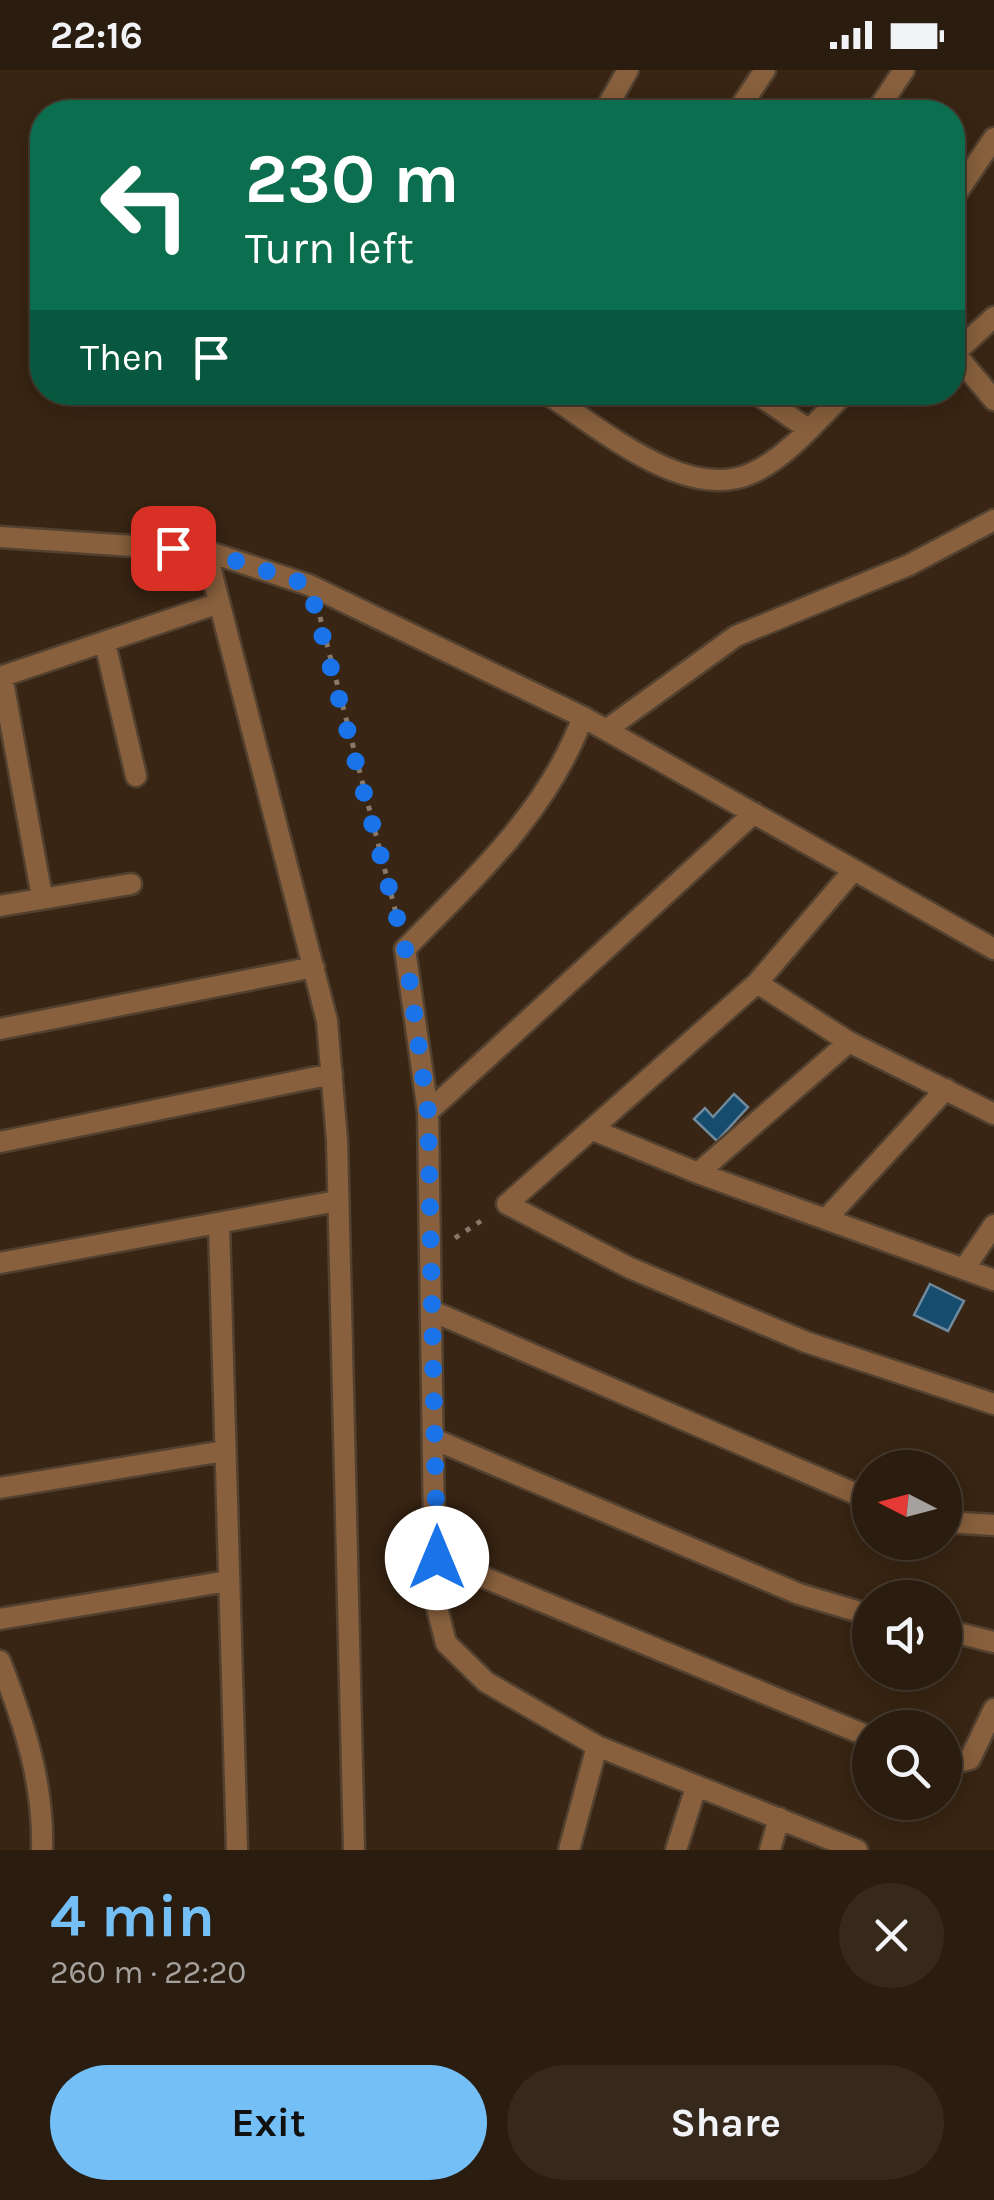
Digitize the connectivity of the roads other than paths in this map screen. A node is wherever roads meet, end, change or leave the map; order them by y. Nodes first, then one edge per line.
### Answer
1 (628, 70) edge
2 (765, 70) edge
3 (904, 70) edge
4 (611, 100) edge
5 (746, 100) edge
6 (884, 100) edge
7 (994, 138) edge
8 (965, 181) edge
9 (994, 318) edge
10 (965, 342) edge
11 (965, 364) edge
12 (994, 400) edge
13 (565, 405) edge
14 (773, 405) edge
15 (833, 405) edge
16 (808, 429) junction
17 (994, 520) edge
18 (0, 537) edge
19 (206, 551) junction
20 (219, 603) junction
21 (104, 643) junction
22 (1, 677) edge
23 (584, 717) junction
24 (606, 730) junction
25 (136, 776) dead end
26 (754, 813) junction
27 (853, 872) junction
28 (132, 884) dead end
29 (42, 898) junction
30 (0, 906) edge
31 (994, 949) edge
32 (314, 967) junction
33 (757, 983) junction
34 (0, 1029) edge
35 (849, 1042) junction
36 (332, 1074) junction
37 (946, 1088) junction
38 (428, 1112) junction
39 (994, 1114) edge
40 (593, 1130) junction
41 (0, 1142) edge
42 (698, 1174) junction
43 (337, 1201) junction
44 (826, 1219) junction
45 (219, 1223) junction
46 (994, 1224) edge
47 (0, 1263) edge
48 (964, 1269) junction
49 (994, 1280) edge
50 (432, 1311) junction
51 (994, 1404) edge
52 (436, 1440) junction
53 (224, 1451) junction
54 (0, 1488) edge
55 (852, 1492) edge
56 (962, 1523) edge
57 (994, 1525) edge
58 (437, 1558) junction
59 (228, 1581) junction
60 (852, 1609) edge
61 (0, 1618) edge
62 (962, 1634) edge
63 (994, 1642) edge
64 (0, 1662) edge
65 (994, 1709) edge
66 (852, 1730) edge
67 (597, 1746) junction
68 (962, 1761) edge
69 (696, 1787) junction
70 (779, 1818) junction
71 (42, 1850) edge
72 (238, 1850) edge
73 (354, 1850) edge
74 (569, 1850) edge
75 (676, 1850) edge
76 (770, 1850) edge
77 (857, 1850) edge

1 - 4 street
2 - 5 street
3 - 6 street
7 - 8 street
9 - 10 street
11 - 12 street
13 - 16 street
14 - 16 street
15 - 16 street
17 - 24 street
18 - 19 street
19 - 20 street
19 - 23 street
20 - 21 street
20 - 32 street
21 - 22 street
21 - 25 street
22 - 29 street
23 - 24 street
23 - 38 street
24 - 26 street
26 - 27 street
26 - 38 street
27 - 31 street
27 - 33 street
28 - 29 street
29 - 30 street
32 - 34 street
32 - 36 street
33 - 35 street
33 - 40 street
35 - 37 street
35 - 42 street
36 - 41 street
36 - 43 street
37 - 39 street
37 - 44 street
38 - 50 street
40 - 42 street
40 - 51 street
42 - 44 street
43 - 45 street
43 - 73 street
44 - 48 street
45 - 47 street
45 - 53 street
46 - 48 street
48 - 49 street
50 - 52 street
50 - 55 street
52 - 58 street
52 - 60 street
53 - 54 street
53 - 59 street
56 - 57 street
58 - 66 street
58 - 67 street
59 - 61 street
59 - 72 street
62 - 63 street
64 - 71 street
65 - 68 street
67 - 69 street
67 - 74 street
69 - 70 street
69 - 75 street
70 - 76 street
70 - 77 street

